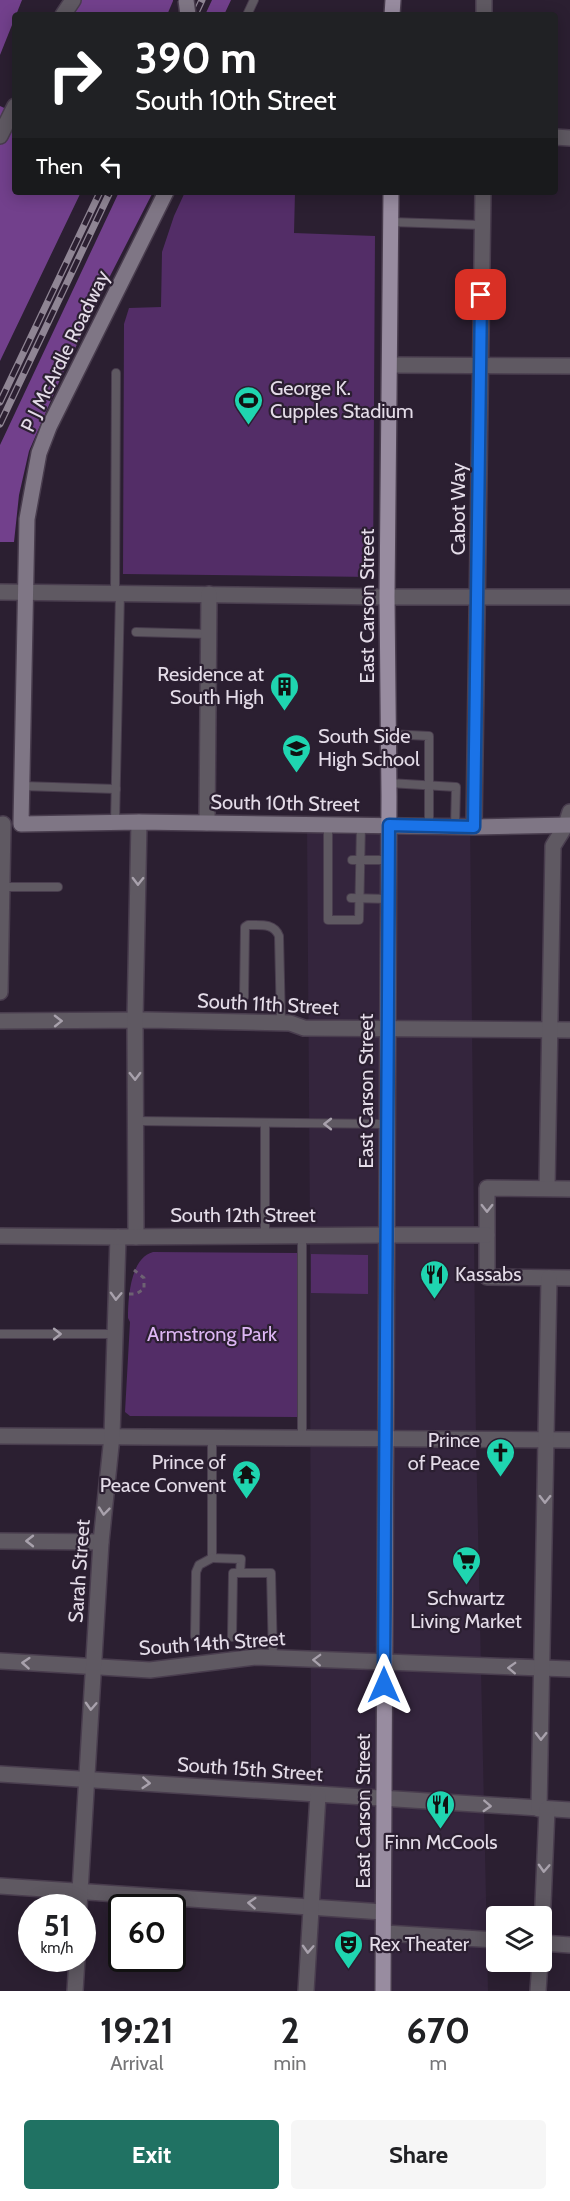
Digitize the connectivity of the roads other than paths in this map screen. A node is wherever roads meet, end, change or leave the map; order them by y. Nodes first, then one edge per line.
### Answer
1 (12, 112) edge
2 (0, 136) edge
3 (165, 195) edge
4 (391, 195) edge
5 (483, 195) edge
6 (391, 222) junction
7 (482, 225) junction
8 (390, 365) junction
9 (480, 366) junction
10 (570, 366) edge
11 (116, 373) dead end
12 (0, 592) edge
13 (25, 592) junction
14 (117, 592) junction
15 (209, 594) junction
16 (387, 597) junction
17 (478, 597) junction
18 (570, 597) edge
19 (136, 632) dead end
20 (209, 634) junction
21 (389, 734) junction
22 (389, 783) junction
23 (429, 784) junction
24 (21, 786) junction
25 (116, 789) junction
26 (569, 821) edge
27 (139, 822) junction
28 (116, 823) junction
29 (207, 823) junction
30 (1, 824) edge
31 (21, 824) junction
32 (328, 824) junction
33 (361, 825) junction
34 (389, 825) junction
35 (429, 826) junction
36 (455, 827) junction
37 (474, 827) junction
38 (356, 860) junction
39 (388, 860) junction
40 (3, 887) junction
41 (58, 887) dead end
42 (355, 898) junction
43 (388, 899) junction
44 (0, 992) edge
45 (244, 997) dead end
46 (135, 1020) junction
47 (0, 1021) edge
48 (281, 1023) junction
49 (387, 1030) junction
50 (550, 1030) junction
51 (570, 1030) edge
52 (136, 1121) junction
53 (265, 1124) junction
54 (386, 1124) junction
55 (547, 1188) junction
56 (570, 1188) edge
57 (386, 1235) junction
58 (487, 1235) junction
59 (0, 1236) edge
60 (265, 1236) junction
61 (302, 1236) junction
62 (118, 1237) junction
63 (136, 1237) junction
64 (549, 1278) junction
65 (570, 1278) edge
66 (0, 1334) edge
67 (114, 1334) junction
68 (0, 1436) edge
69 (112, 1436) junction
70 (213, 1437) junction
71 (303, 1438) junction
72 (385, 1440) junction
73 (547, 1440) junction
74 (570, 1440) edge
75 (0, 1541) edge
76 (101, 1542) junction
77 (212, 1558) junction
78 (240, 1573) junction
79 (195, 1636) dead end
80 (232, 1637) dead end
81 (273, 1658) junction
82 (0, 1661) edge
83 (384, 1662) junction
84 (93, 1667) junction
85 (542, 1669) junction
86 (570, 1670) edge
87 (0, 1774) edge
88 (87, 1780) junction
89 (318, 1795) junction
90 (384, 1800) junction
91 (543, 1809) junction
92 (570, 1810) edge
93 (0, 1886) edge
94 (80, 1891) junction
95 (542, 1906) edge
96 (310, 1908) junction
97 (383, 1912) junction
98 (385, 1933) junction
99 (486, 1939) edge
100 (552, 1944) edge
101 (570, 1945) edge
102 (76, 1972) edge
103 (539, 1972) edge
104 (75, 1991) edge
105 (306, 1991) edge
106 (383, 1991) edge
107 (538, 1991) edge

1 - 2 street
3 - 13 main road, P J McArdle Roadway
4 - 6 main road, East Carson Street
5 - 7 street, Cabot Way
6 - 7 lane
6 - 8 main road, East Carson Street
7 - 9 street, Cabot Way
8 - 9 street
8 - 16 main road, East Carson Street
9 - 10 street
9 - 17 street, Cabot Way
11 - 14 lane
12 - 13 street
13 - 14 street
13 - 24 main road, P J McArdle Roadway
14 - 15 street
14 - 25 lane
15 - 16 street
15 - 20 street
16 - 17 street
16 - 21 main road, East Carson Street
17 - 18 street
17 - 37 street, Cabot Way
19 - 20 lane
20 - 29 street
21 - 22 main road, East Carson Street
21 - 23 lane
22 - 23 lane
22 - 34 main road, East Carson Street
23 - 35 lane
23 - 36 lane
24 - 25 lane
24 - 31 main road, P J McArdle Roadway
25 - 28 lane
26 - 37 main road, South 10th Street
26 - 50 street
27 - 28 main road, South 10th Street
27 - 29 main road, South 10th Street
27 -> 46 street
28 - 31 main road, South 10th Street
29 - 32 main road, South 10th Street
30 - 31 street, South 10th Street
30 - 40 street
32 - 33 main road, South 10th Street
32 - 42 lane
33 - 34 main road, South 10th Street
33 - 38 lane
34 - 35 main road, South 10th Street
34 - 39 main road, East Carson Street
35 - 36 main road, South 10th Street
36 - 37 main road, South 10th Street
38 - 39 lane
38 - 42 lane
39 - 43 main road, East Carson Street
40 - 41 lane
40 - 44 street
42 - 43 lane
43 - 49 main road, East Carson Street
45 - 48 lane
47 -> 46 street, South 11th Street
46 - 48 street, South 11th Street
46 -> 52 street
48 - 49 street, South 11th Street
49 - 50 street, South 11th Street
49 - 54 main road, East Carson Street
50 - 51 street, South 11th Street
50 - 55 street
52 - 53 lane
52 - 63 street
54 -> 53 lane
53 - 60 lane
54 - 57 main road, East Carson Street
55 - 56 street
55 -> 58 street
57 - 58 street, South 12th Street
57 - 61 street, South 12th Street
57 - 72 main road, East Carson Street
58 - 64 street
59 - 62 street, South 12th Street
60 - 61 street, South 12th Street
60 - 63 street, South 12th Street
61 - 71 lane
62 - 63 street, South 12th Street
62 -> 67 street, Sarah Street
64 - 65 street
64 - 73 street
66 -> 67 lane
67 - 69 street, Sarah Street
68 - 69 street
69 - 70 street
69 -> 76 street, Sarah Street
70 - 71 street
70 - 77 lane
71 - 72 street
72 - 73 street
72 - 83 main road, East Carson Street
73 - 74 street
73 -> 85 street
76 -> 75 street
76 - 84 street, Sarah Street
77 - 78 lane
77 - 79 lane
78 - 80 lane
78 - 81 lane
83 -> 81 street, South 14th Street
81 - 84 street, South 14th Street
84 -> 82 street, South 14th Street
85 -> 83 street, South 14th Street
83 - 90 main road, East Carson Street
84 -> 88 street, Sarah Street
85 - 86 street, South 14th Street
85 -> 91 street
87 - 88 street, South 15th Street
88 -> 89 street, South 15th Street
88 - 94 street, Sarah Street
89 - 90 street, South 15th Street
89 - 96 street
90 -> 91 street, South 15th Street
90 - 97 main road, East Carson Street
91 - 92 street, South 15th Street
91 -> 95 street
93 - 94 street
96 -> 94 street
96 - 97 street
96 -> 105 street
97 - 98 main road, East Carson Street
98 - 99 street
98 - 106 main road, East Carson Street
100 - 101 street
102 - 104 street
103 - 107 street

